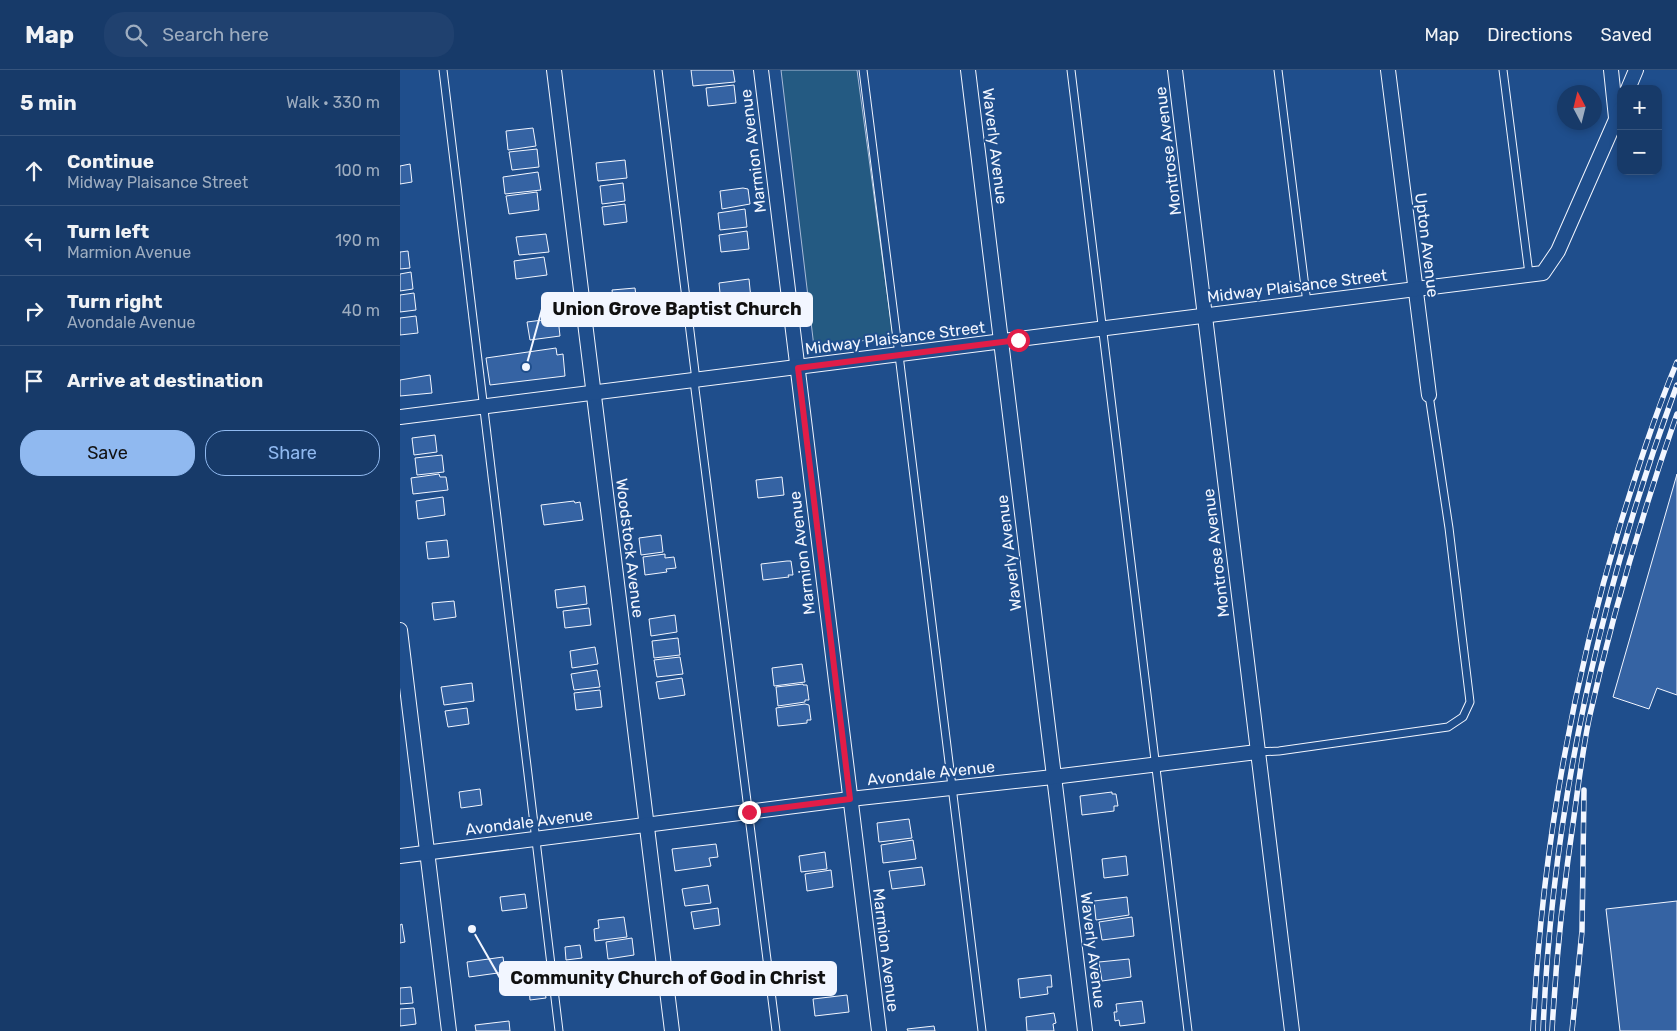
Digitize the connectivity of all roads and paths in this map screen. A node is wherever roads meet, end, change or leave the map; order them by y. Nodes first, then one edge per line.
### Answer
1 (443, 70) edge
2 (554, 70) edge
3 (658, 70) edge
4 (761, 70) edge
5 (863, 70) edge
6 (968, 70) edge
7 (1071, 70) edge
8 (1175, 70) edge
9 (1278, 70) edge
10 (1388, 70) edge
11 (1503, 70) edge
12 (1610, 70) edge
13 (1636, 70) edge
14 (1630, 85) edge
15 (1617, 103) edge
16 (1617, 118) edge
17 (1528, 274) junction
18 (1415, 289) junction
19 (1307, 303) junction
20 (1205, 316) junction
21 (1103, 329) junction
22 (1001, 342) junction
23 (899, 355) junction
24 (798, 368) junction
25 (695, 381) junction
26 (593, 394) junction
27 (1429, 395) joint
28 (484, 407) junction
29 (400, 417) edge
30 (400, 630) edge
31 (1257, 752) junction
32 (1156, 764) junction
33 (1053, 777) junction
34 (952, 788) junction
35 (850, 799) junction
36 (749, 812) junction
37 (646, 824) junction
38 (536, 839) junction
39 (427, 853) junction
40 (400, 856) edge
41 (449, 1031) edge
42 (559, 1031) edge
43 (672, 1031) edge
44 (776, 1031) edge
45 (879, 1031) edge
46 (982, 1031) edge
47 (1085, 1031) edge
48 (1188, 1031) edge
49 (1292, 1031) edge

1 - 28 lane
2 - 26 street, Woodstock Avenue
3 - 25 lane
4 - 24 street, Marmion Avenue
5 - 23 lane
6 - 22 street, Waverly Avenue
7 - 21 lane
8 - 20 street, Montrose Avenue
9 - 19 lane
10 - 18 street, Upton Avenue
11 - 17 lane
12 - 15 street
13 - 14 street
16 - 17 street, Midway Plaisance Street
17 - 18 street, Midway Plaisance Street
18 - 19 street, Midway Plaisance Street
18 - 27 street, Upton Avenue
19 - 20 street, Midway Plaisance Street
20 - 21 street, Midway Plaisance Street
20 - 31 street, Montrose Avenue
21 - 22 street, Midway Plaisance Street
21 - 32 lane
22 - 23 street, Midway Plaisance Street
22 - 33 street, Waverly Avenue
23 - 24 street, Midway Plaisance Street
23 - 34 lane
24 - 25 street, Midway Plaisance Street
24 - 35 street, Marmion Avenue
25 - 26 street, Midway Plaisance Street
25 - 36 lane
26 - 28 street, Midway Plaisance Street
26 - 37 street, Woodstock Avenue
27 - 31 lane
28 - 29 street, Midway Plaisance Street
28 - 38 lane
30 - 39 street
31 - 32 street, Avondale Avenue
31 - 49 street, Montrose Avenue
32 - 33 street, Avondale Avenue
32 - 48 lane
33 - 34 street, Avondale Avenue
33 - 47 street, Waverly Avenue
34 - 35 street, Avondale Avenue
34 - 46 lane
35 - 36 street, Avondale Avenue
35 - 45 street, Marmion Avenue
36 - 37 street, Avondale Avenue
36 - 44 lane
37 - 38 street, Avondale Avenue
37 - 43 street, Woodstock Avenue
38 - 39 street, Avondale Avenue
38 - 42 lane
39 - 40 street, Avondale Avenue
39 - 41 street

